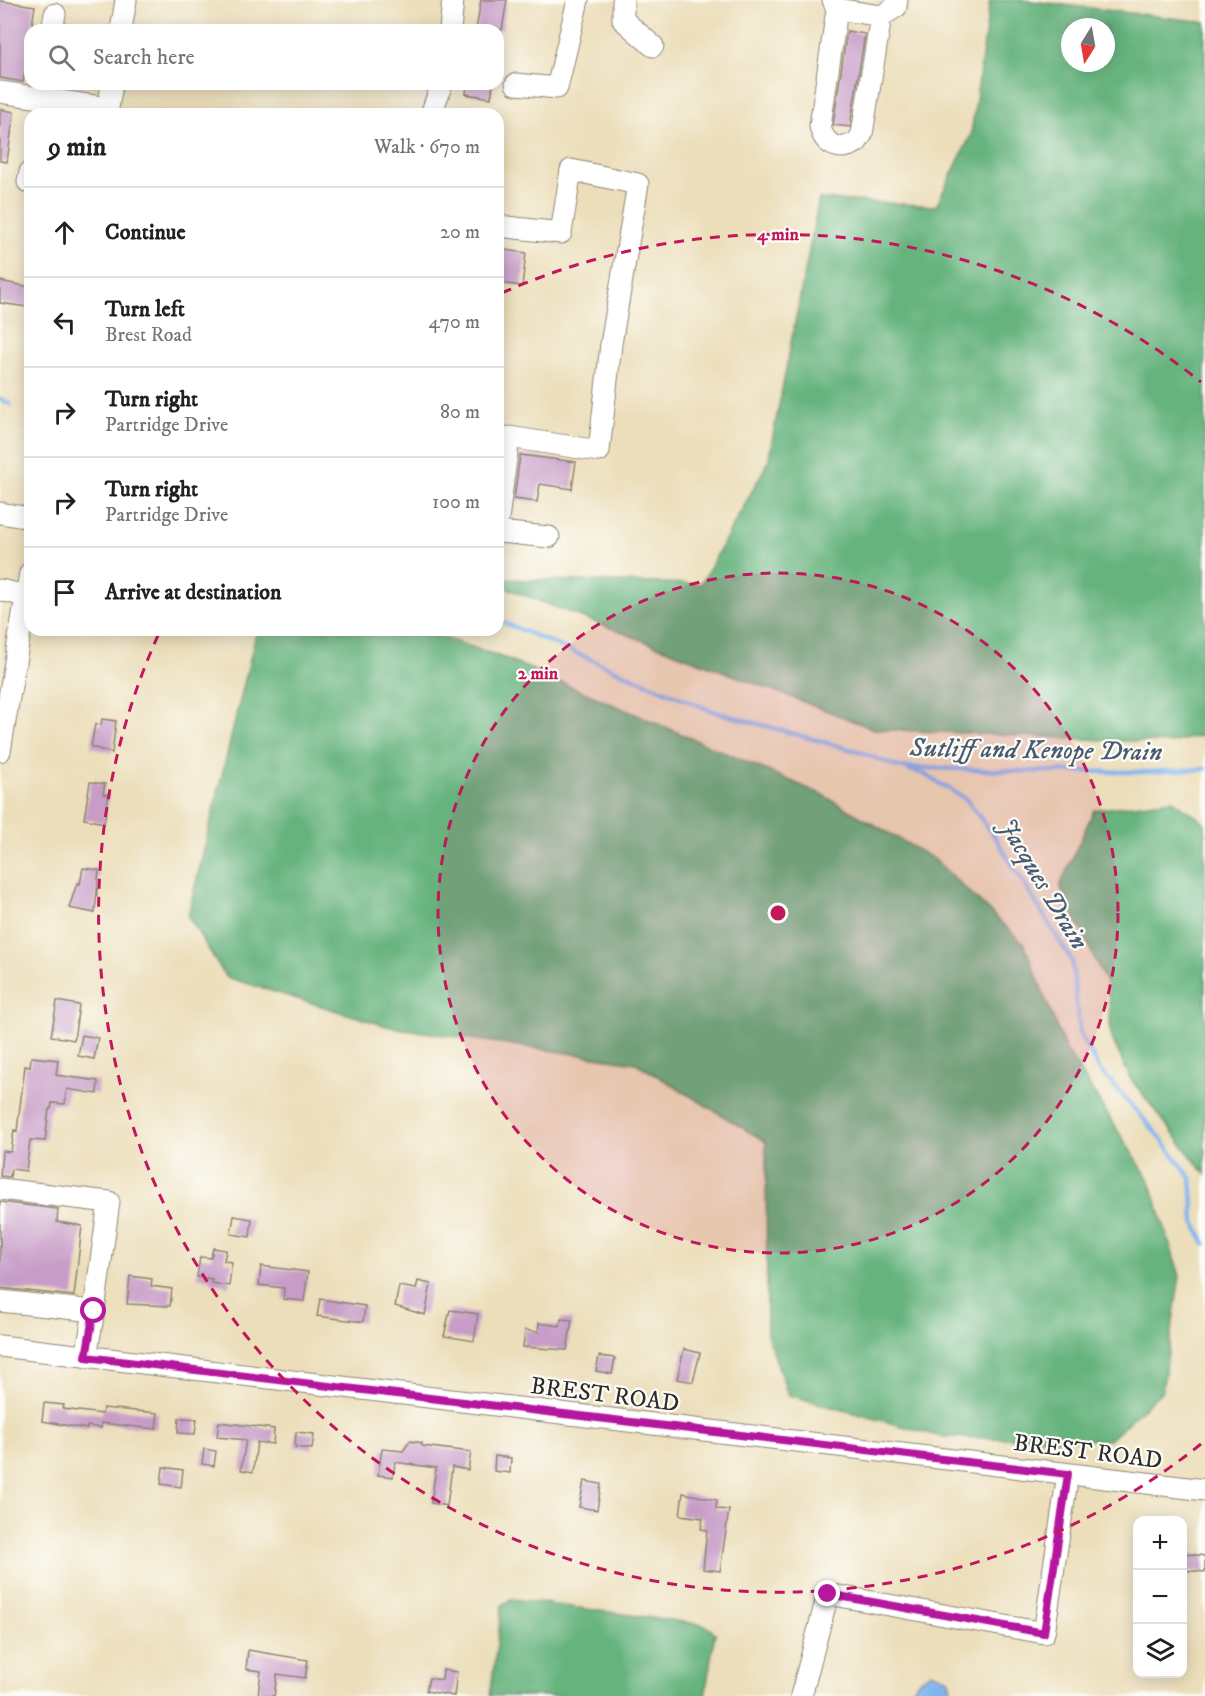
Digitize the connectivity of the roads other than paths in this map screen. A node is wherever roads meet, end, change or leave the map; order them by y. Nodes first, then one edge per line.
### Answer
1 (126, 0) edge
2 (453, 0) edge
3 (579, 0) edge
4 (623, 0) edge
5 (897, 0) edge
6 (835, 4) edge
7 (881, 16) junction
8 (122, 24) edge
9 (451, 24) edge
10 (653, 46) dead end
11 (516, 84) dead end
12 (111, 90) edge
13 (440, 90) edge
14 (0, 92) edge
15 (42, 99) edge
16 (92, 108) edge
17 (108, 108) edge
18 (433, 108) edge
19 (504, 227) edge
20 (504, 470) edge
21 (0, 513) edge
22 (24, 517) edge
23 (504, 533) edge
24 (549, 537) dead end
25 (0, 590) edge
26 (24, 596) edge
27 (24, 608) edge
28 (0, 751) edge
29 (0, 1189) edge
30 (0, 1301) edge
31 (94, 1311) junction
32 (0, 1346) edge
33 (86, 1357) junction
34 (1068, 1474) junction
35 (1205, 1490) edge
36 (801, 1696) edge

1 - 8 street
2 - 9 street
3 - 11 street
4 - 10 street
5 - 7 street
6 - 7 street
6 - 7 street
12 - 17 street
13 - 18 street
14 - 15 street
15 - 16 street
19 - 20 street
21 - 22 street
23 - 24 street
25 - 26 street
27 - 28 street
29 - 31 street
30 - 31 street
31 - 33 street
32 - 33 street, BREST ROAD
33 - 34 street, BREST ROAD
34 - 35 street, BREST ROAD
34 - 36 street

